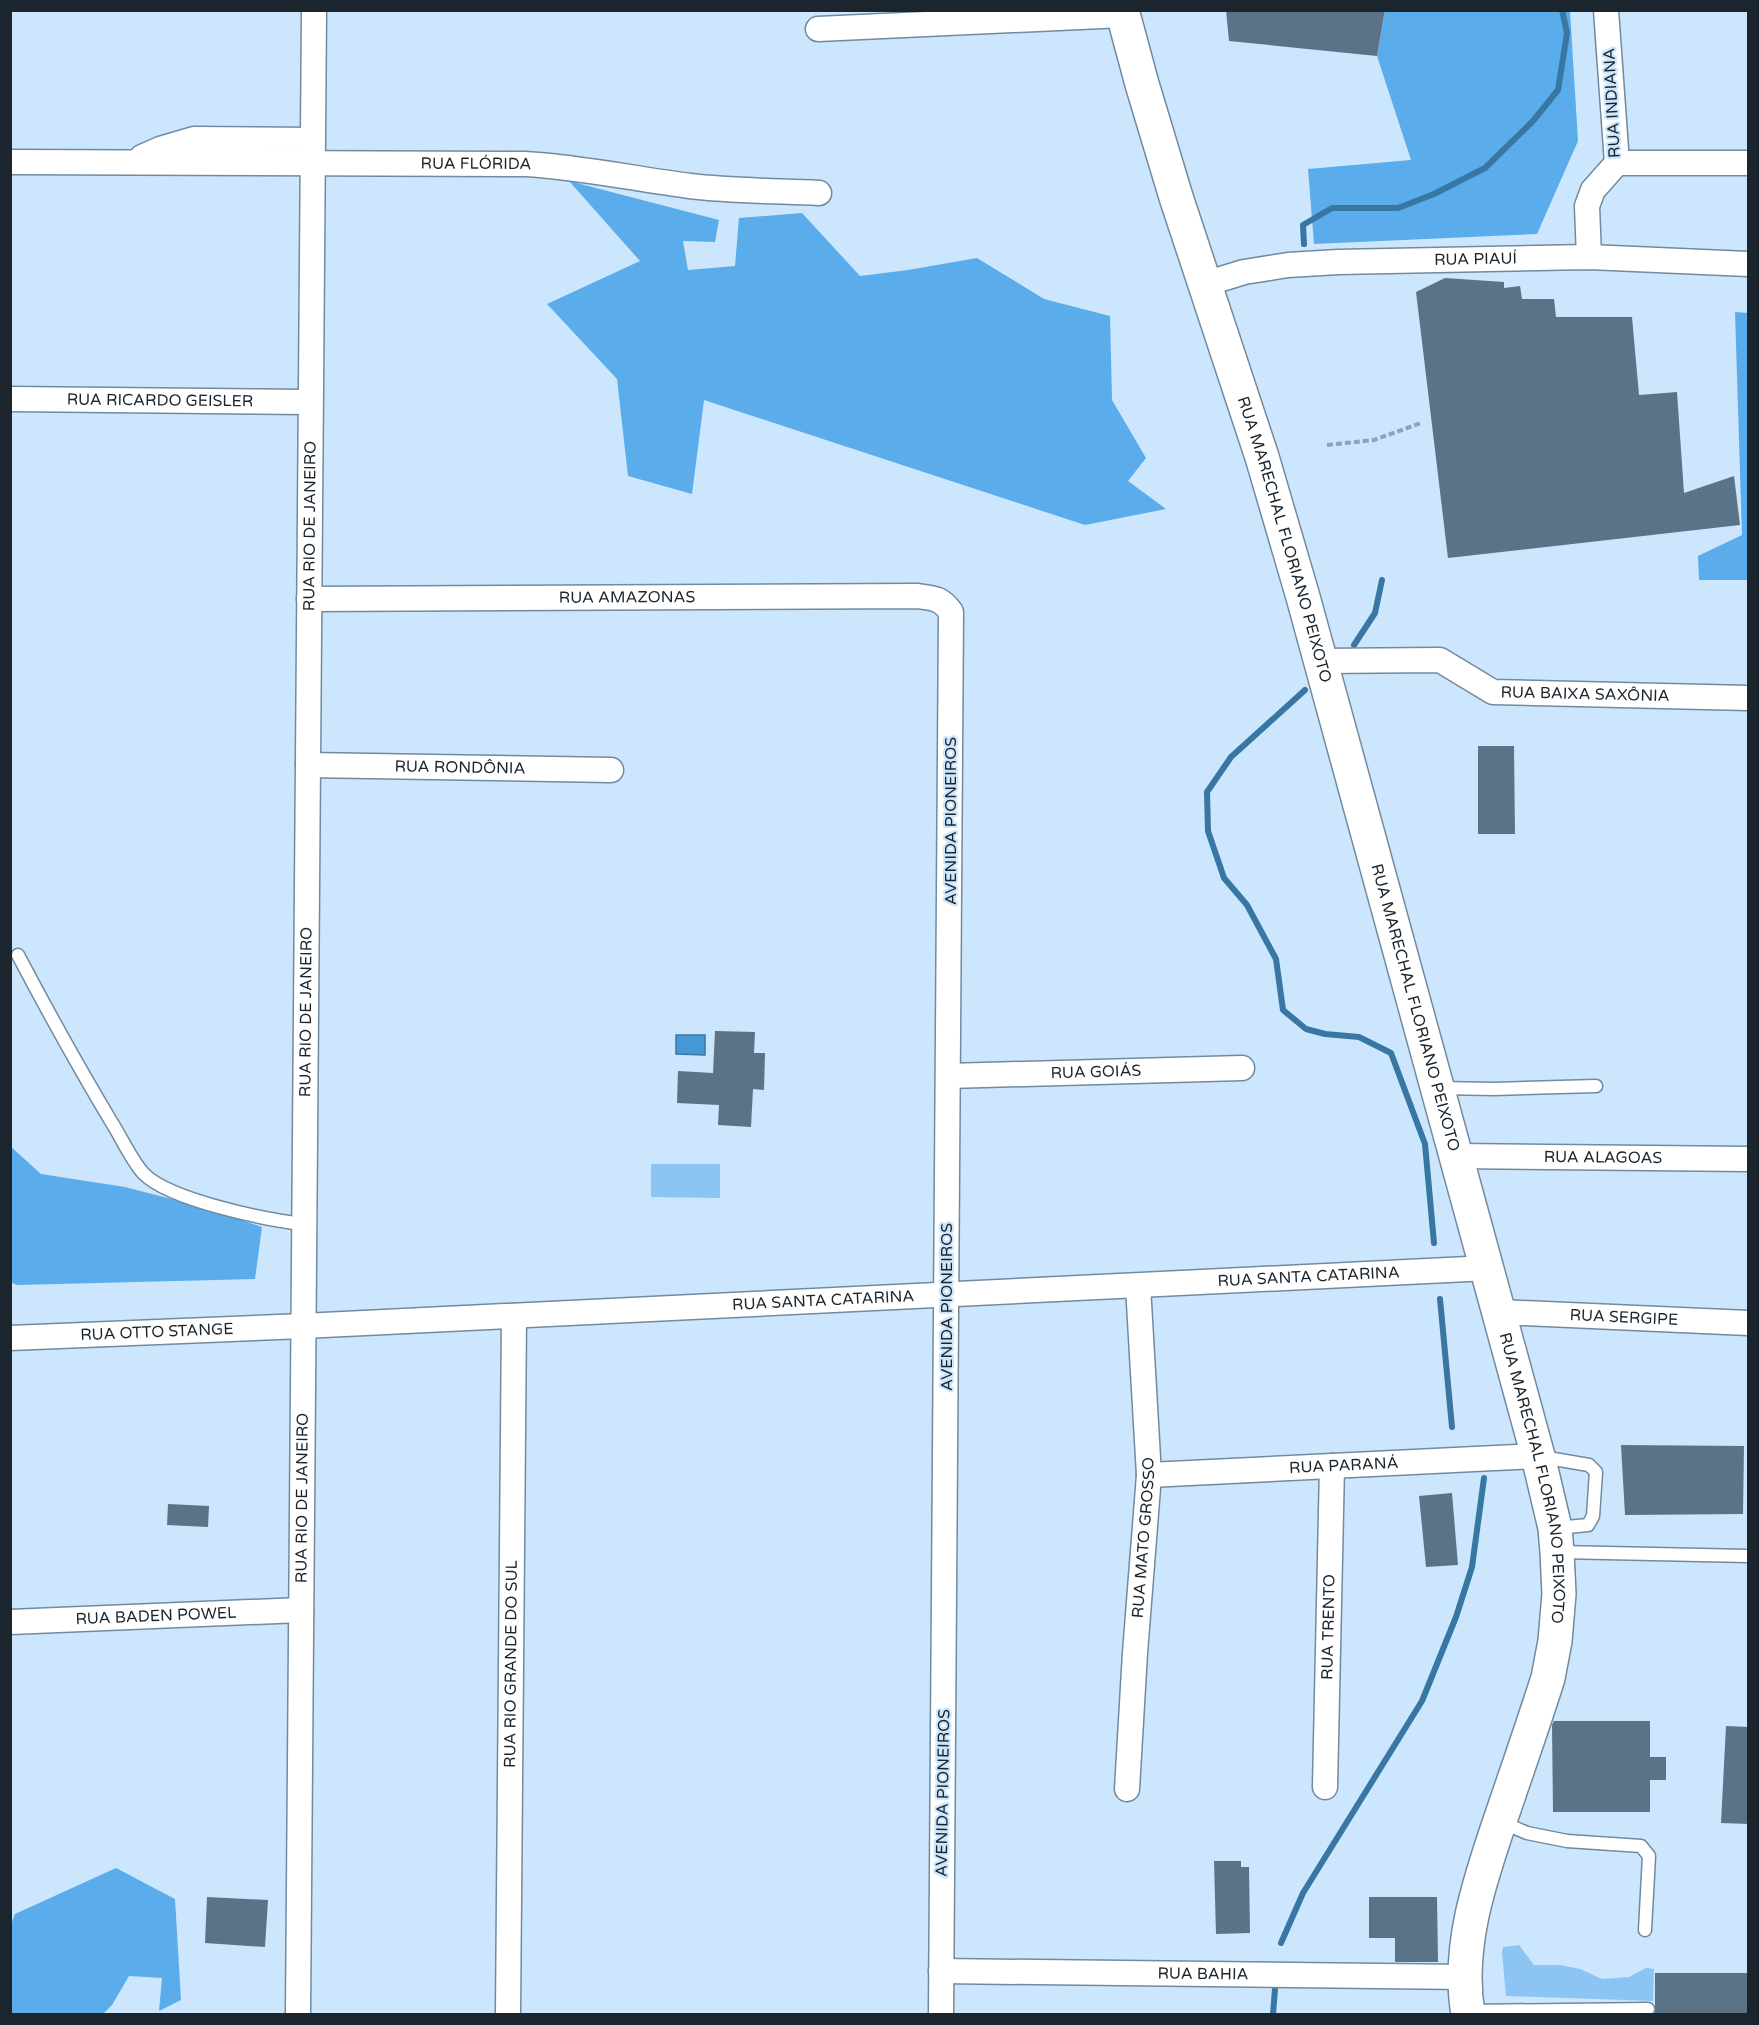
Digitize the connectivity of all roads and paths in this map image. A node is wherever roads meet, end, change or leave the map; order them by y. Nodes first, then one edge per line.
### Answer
1 (314, 10) edge
2 (1606, 10) edge
3 (1123, 13) edge
4 (818, 29) dead end
5 (312, 152) junction
6 (10, 162) edge
7 (1617, 163) junction
8 (1749, 163) edge
9 (819, 193) dead end
10 (1588, 257) junction
11 (1749, 264) edge
12 (1205, 284) junction
13 (10, 399) edge
14 (310, 402) junction
15 (1421, 423) dead end
16 (1327, 445) dead end
17 (309, 599) junction
18 (944, 602) joint
19 (1321, 661) junction
20 (1749, 698) edge
21 (308, 765) junction
22 (611, 770) dead end
23 (18, 955) dead end
24 (1242, 1068) dead end
25 (949, 1076) junction
26 (1596, 1086) dead end
27 (1439, 1088) junction
28 (1457, 1156) junction
29 (1749, 1159) edge
30 (304, 1224) junction
31 (1488, 1268) junction
32 (1138, 1286) junction
33 (947, 1295) junction
34 (1500, 1312) junction
35 (514, 1316) junction
36 (1749, 1323) edge
37 (303, 1326) junction
38 (10, 1338) edge
39 (1538, 1456) junction
40 (1332, 1466) junction
41 (1149, 1475) junction
42 (1556, 1540) junction
43 (1749, 1556) edge
44 (301, 1610) junction
45 (10, 1622) edge
46 (1325, 1787) dead end
47 (1127, 1790) dead end
48 (1500, 1822) junction
49 (1645, 1930) dead end
50 (942, 1971) junction
51 (1466, 1977) junction
52 (1648, 2009) dead end
53 (1468, 2013) edge
54 (298, 2014) edge
55 (508, 2014) edge
56 (941, 2014) edge

1 - 5 street, RUA RIO DE JANEIRO
2 - 7 street, RUA INDIANA
3 - 4 street
3 - 12 main road, RUA MARECHAL FLORIANO PEIXOTO
5 - 6 street, RUA FLÓRIDA
5 - 9 street, RUA FLÓRIDA
5 - 14 street, RUA RIO DE JANEIRO
7 - 8 street
7 - 10 street, RUA INDIANA
10 - 11 street, RUA PIAUÍ
10 - 12 street, RUA PIAUÍ
12 - 19 main road, RUA MARECHAL FLORIANO PEIXOTO
13 - 14 street, RUA RICARDO GEISLER
14 - 17 street, RUA RIO DE JANEIRO
15 - 16 path
17 - 18 street, RUA AMAZONAS
17 - 21 street, RUA RIO DE JANEIRO
18 - 25 street, AVENIDA PIONEIROS
19 - 20 street, RUA BAIXA SAXÔNIA
19 - 27 main road, RUA MARECHAL FLORIANO PEIXOTO
21 - 22 street, RUA RONDÔNIA
21 - 30 street, RUA RIO DE JANEIRO
23 - 30 lane
24 - 25 street, RUA GOIÁS
25 - 33 street, AVENIDA PIONEIROS
26 - 27 lane
27 - 28 main road, RUA MARECHAL FLORIANO PEIXOTO
28 - 29 street, RUA ALAGOAS
28 - 31 main road, RUA MARECHAL FLORIANO PEIXOTO
30 - 37 street, RUA RIO DE JANEIRO
31 - 32 street, RUA SANTA CATARINA
31 - 34 main road, RUA MARECHAL FLORIANO PEIXOTO
32 - 33 street, RUA SANTA CATARINA
32 - 41 street, RUA MATO GROSSO
33 - 35 street, RUA SANTA CATARINA
33 - 50 street, AVENIDA PIONEIROS
34 - 36 street, RUA SERGIPE
34 - 39 main road, RUA MARECHAL FLORIANO PEIXOTO
35 - 37 street, RUA SANTA CATARINA
35 - 55 street, RUA RIO GRANDE DO SUL
37 - 38 street, RUA OTTO STANGE
37 - 44 street, RUA RIO DE JANEIRO
39 - 40 street, RUA PARANÁ
39 - 42 main road, RUA MARECHAL FLORIANO PEIXOTO
39 - 42 lane
40 - 41 street, RUA PARANÁ
40 - 46 street, RUA TRENTO
41 - 47 street, RUA MATO GROSSO
42 - 43 lane
42 - 48 main road, RUA MARECHAL FLORIANO PEIXOTO
44 - 45 street, RUA BADEN POWEL
44 - 54 street, RUA RIO DE JANEIRO
48 - 49 lane
48 - 51 main road, RUA MARECHAL FLORIANO PEIXOTO
50 - 51 street, RUA BAHIA
50 - 56 street, AVENIDA PIONEIROS
51 - 53 main road, RUA MARECHAL FLORIANO PEIXOTO
52 - 53 lane

